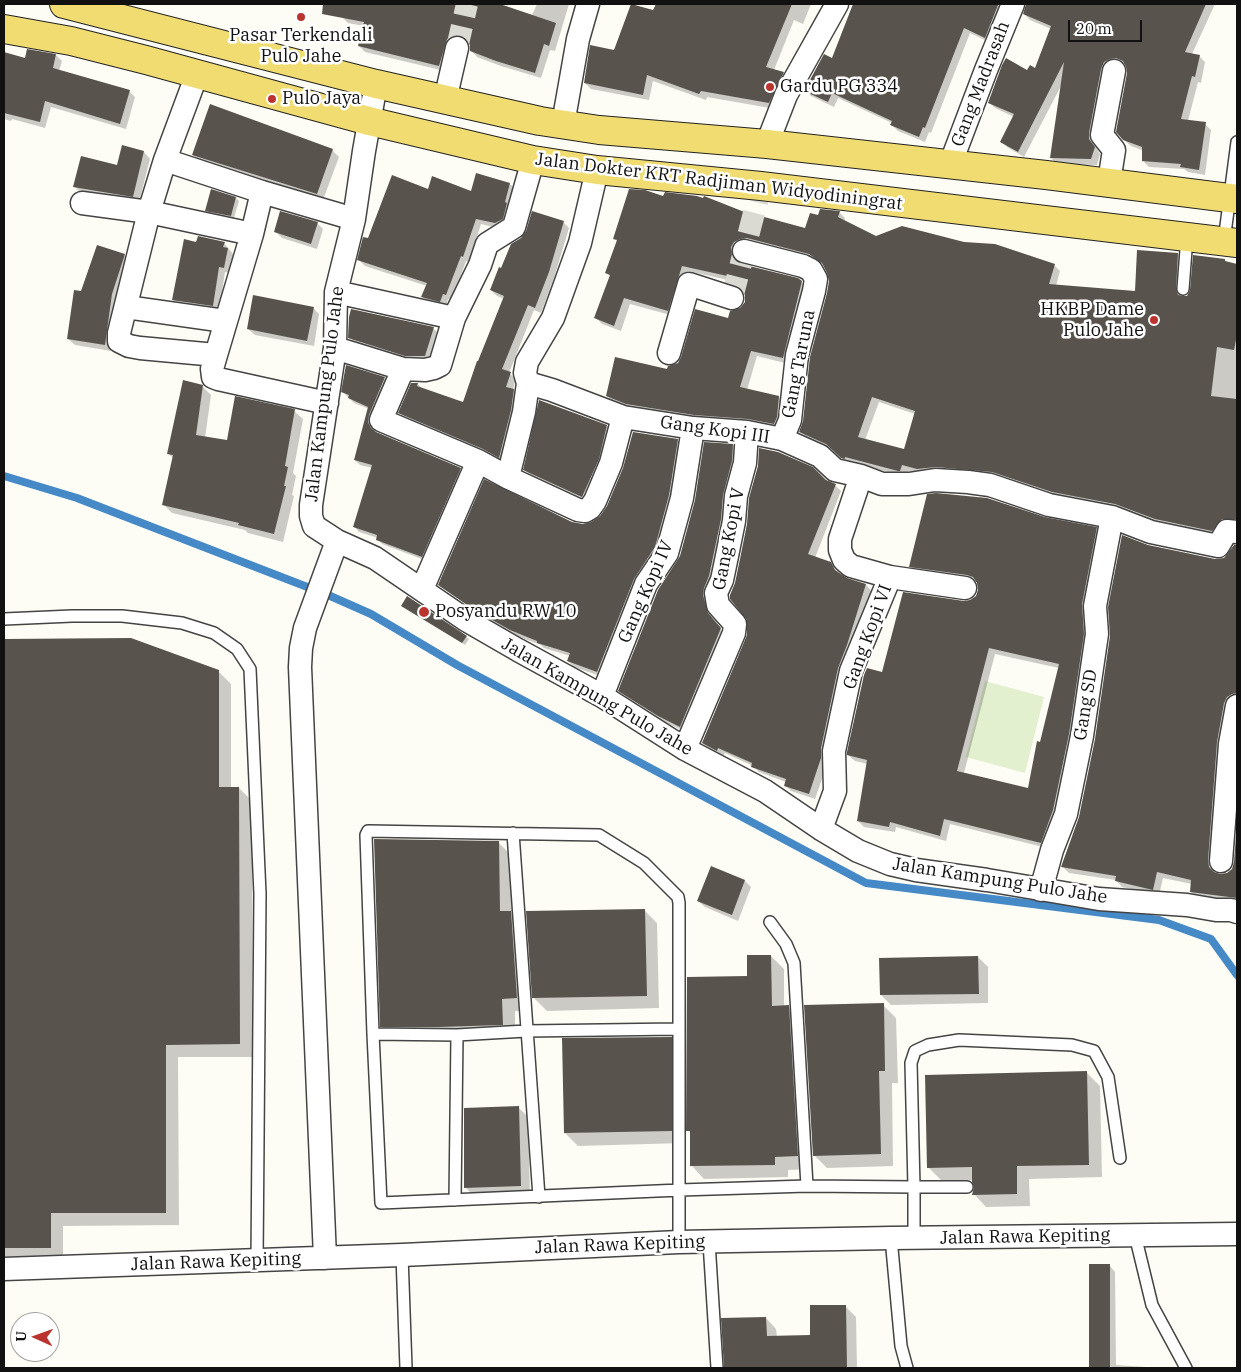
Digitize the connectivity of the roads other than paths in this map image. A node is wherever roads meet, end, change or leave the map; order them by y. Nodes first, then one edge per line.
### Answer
1 (65, 4) edge
2 (588, 4) edge
3 (838, 4) edge
4 (1013, 4) edge
5 (4, 29) edge
6 (457, 48) tunnel mouth
7 (1114, 72) dead end
8 (197, 74) junction
9 (376, 84) junction
10 (445, 100) junction
11 (369, 121) junction
12 (563, 124) junction
13 (1237, 142) edge
14 (768, 144) junction
15 (165, 160) junction
16 (533, 160) junction
17 (950, 165) junction
18 (597, 170) junction
19 (1109, 182) junction
20 (262, 192) junction
21 (1234, 199) edge
22 (82, 203) dead end
23 (150, 212) junction
24 (354, 219) junction
25 (252, 234) junction
26 (1187, 237) junction
27 (1231, 242) edge
28 (744, 251) dead end
29 (1183, 289) dead end
30 (336, 292) junction
31 (732, 298) dead end
32 (126, 306) junction
33 (454, 318) junction
34 (226, 321) junction
35 (335, 348) junction
36 (669, 353) dead end
37 (216, 354) junction
38 (403, 369) junction
39 (526, 378) junction
40 (328, 403) junction
41 (623, 417) junction
42 (693, 428) junction
43 (747, 432) junction
44 (782, 439) junction
45 (478, 461) junction
46 (861, 476) junction
47 (510, 478) junction
48 (1112, 517) junction
49 (1237, 532) edge
50 (334, 549) junction
51 (890, 577) junction
52 (965, 588) dead end
53 (422, 589) junction
54 (4, 619) edge
55 (602, 696) junction
56 (1237, 706) edge
57 (685, 749) junction
58 (821, 829) junction
59 (513, 833) junction
60 (1221, 861) dead end
61 (1041, 890) junction
62 (1237, 912) edge
63 (770, 922) dead end
64 (678, 1029) junction
65 (526, 1031) junction
66 (373, 1034) junction
67 (457, 1035) junction
68 (1120, 1158) dead end
69 (807, 1186) junction
70 (914, 1187) junction
71 (967, 1187) dead end
72 (680, 1190) junction
73 (539, 1197) junction
74 (456, 1200) junction
75 (1237, 1234) edge
76 (1135, 1235) junction
77 (891, 1238) junction
78 (914, 1238) junction
79 (679, 1242) junction
80 (709, 1242) junction
81 (402, 1255) junction
82 (325, 1258) junction
83 (257, 1261) junction
84 (4, 1269) edge
85 (406, 1368) edge
86 (717, 1368) edge
87 (907, 1368) edge
88 (1186, 1368) edge

1 - 9 main road
2 - 12 street
3 - 14 street
4 - 17 street, Gang Madrasah
5 - 8 main road, Jalan Dokter KRT Radjiman Widyodiningrat
6 - 10 street
7 - 19 street
8 - 11 main road, Jalan Dokter KRT Radjiman Widyodiningrat
8 - 15 street
9 - 10 main road
9 - 11 street, Jalan Kampung Pulo Jahe
10 - 12 main road
11 - 16 main road, Jalan Dokter KRT Radjiman Widyodiningrat
11 - 24 street, Jalan Kampung Pulo Jahe
12 - 14 main road
13 - 21 lane
14 - 17 main road
15 - 20 street
15 - 23 street
16 - 18 main road, Jalan Dokter KRT Radjiman Widyodiningrat
16 - 33 street
17 - 19 main road
18 - 26 main road, Jalan Dokter KRT Radjiman Widyodiningrat
18 - 39 street
19 - 21 main road
20 - 24 street
20 - 25 street
21 - 27 lane
22 - 23 street
23 - 25 street
23 - 32 street
24 - 30 street, Jalan Kampung Pulo Jahe
25 - 34 street
26 - 27 main road, Jalan Dokter KRT Radjiman Widyodiningrat
26 - 29 lane
28 - 44 street, Gang Taruna
30 - 33 street
30 - 35 street, Jalan Kampung Pulo Jahe
31 - 36 street
32 - 34 street
32 - 37 street
33 - 38 street
34 - 37 street
35 - 38 street
35 - 40 street, Jalan Kampung Pulo Jahe
37 - 40 street
38 - 45 street
39 - 41 street, Gang Kopi III
39 - 47 street
40 - 50 street, Jalan Kampung Pulo Jahe
41 - 42 street, Gang Kopi III
41 - 47 street
42 - 43 street, Gang Kopi III
42 - 55 street, Gang Kopi IV
43 - 44 street, Gang Kopi III
43 - 57 street, Gang Kopi V
44 - 46 street, Gang Kopi III
45 - 47 street
45 - 53 street
46 - 48 street, Gang Kopi III
46 - 51 street
48 - 49 street, Gang Kopi III
48 - 61 street, Gang SD
50 - 53 street, Jalan Kampung Pulo Jahe
50 - 82 street
51 - 52 street, Gang Kopi VI
51 - 58 street, Gang Kopi VI
53 - 55 street, Jalan Kampung Pulo Jahe
54 - 83 lane
55 - 57 street, Jalan Kampung Pulo Jahe
56 - 60 street
57 - 58 street, Jalan Kampung Pulo Jahe
58 - 61 street, Jalan Kampung Pulo Jahe
59 - 64 lane
59 - 65 lane
59 - 66 lane
61 - 62 street, Jalan Kampung Pulo Jahe
63 - 69 lane
64 - 65 lane
64 - 72 lane
65 - 67 lane
65 - 73 lane
66 - 67 lane
66 - 74 lane
67 - 74 lane
68 - 70 lane
69 - 70 lane
69 - 72 lane
70 - 71 lane
70 - 78 lane
72 - 73 lane
72 - 79 lane
73 - 74 lane
75 - 76 street, Jalan Rawa Kepiting
76 - 78 street, Jalan Rawa Kepiting
76 - 88 lane
77 - 78 street, Jalan Rawa Kepiting
77 - 80 street, Jalan Rawa Kepiting
77 - 87 lane
79 - 80 street, Jalan Rawa Kepiting
79 - 81 street, Jalan Rawa Kepiting
80 - 86 lane
81 - 82 street, Jalan Rawa Kepiting
81 - 85 lane
82 - 83 street, Jalan Rawa Kepiting
83 - 84 street, Jalan Rawa Kepiting

